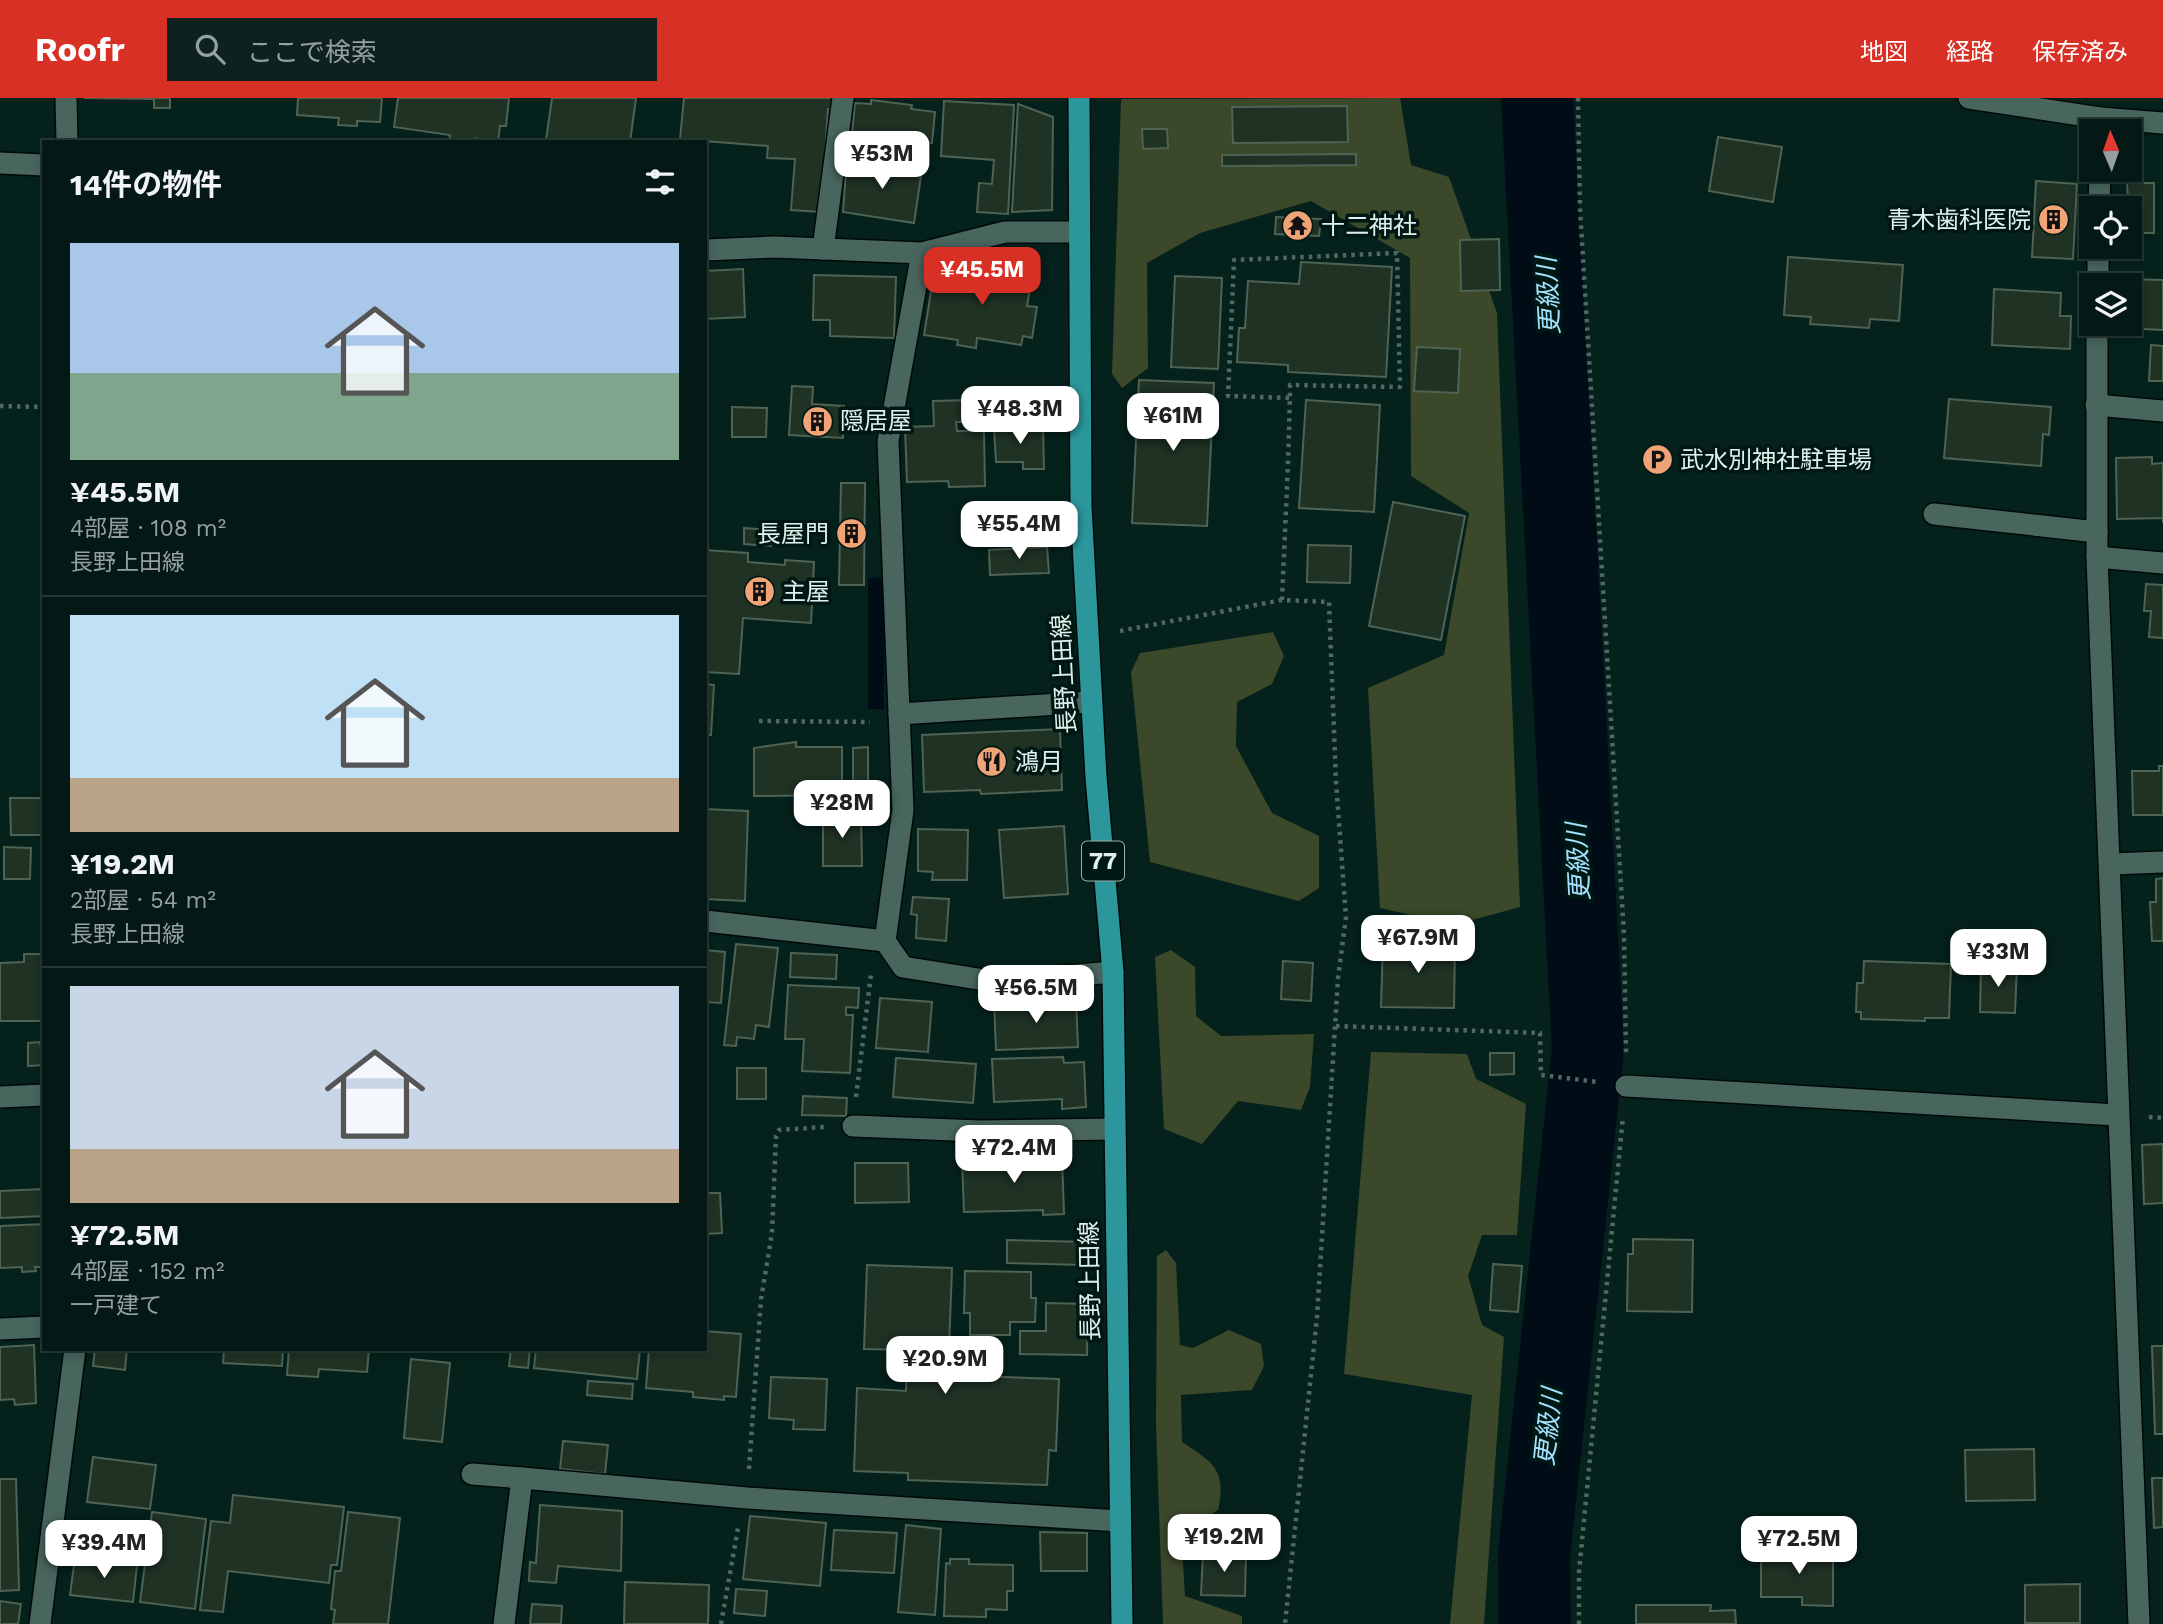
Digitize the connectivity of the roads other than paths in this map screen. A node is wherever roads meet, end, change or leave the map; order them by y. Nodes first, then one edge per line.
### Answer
1 (66, 98) edge
2 (843, 98) edge
3 (1079, 98) edge
4 (1969, 98) edge
5 (2039, 102) edge
6 (2084, 119) edge
7 (2163, 123) edge
8 (2142, 124) edge
9 (67, 140) edge
10 (0, 163) edge
11 (42, 165) edge
12 (1078, 232) junction
13 (823, 249) junction
14 (707, 250) edge
15 (922, 253) junction
16 (2097, 336) edge
17 (2096, 405) junction
18 (2163, 411) edge
19 (1934, 514) dead end
20 (2097, 532) junction
21 (2097, 557) junction
22 (2163, 563) edge
23 (1091, 702) junction
24 (899, 718) junction
25 (2163, 862) edge
26 (2111, 864) junction
27 (707, 921) edge
28 (885, 941) junction
29 (1112, 972) junction
30 (1626, 1086) road end
31 (42, 1095) edge
32 (0, 1097) edge
33 (2117, 1115) junction
34 (853, 1126) road end
35 (1114, 1129) junction
36 (42, 1328) edge
37 (0, 1329) edge
38 (75, 1351) edge
39 (472, 1474) dead end
40 (522, 1478) junction
41 (1120, 1521) junction
42 (40, 1624) edge
43 (504, 1624) edge
44 (1122, 1624) edge
45 (2139, 1624) edge

1 - 9 street
2 - 13 street
3 - 12 main road, 長野上田線 / 77
4 - 5 street
5 - 6 street
7 - 8 street
10 - 11 street
12 - 15 street
12 - 23 main road, 長野上田線 / 77
13 - 14 street
13 - 15 street
15 - 24 street
16 - 17 street
17 - 18 street
17 - 20 street
19 - 20 street
20 - 21 street
21 - 22 street
21 - 26 street
23 - 24 street
23 - 29 main road, 長野上田線 / 77
24 - 28 street
25 - 26 street
26 - 33 street
27 - 28 street
28 - 29 street
29 - 35 main road, 長野上田線 / 77
30 - 33 street
31 - 32 street
33 - 45 street
34 - 35 street
35 - 41 main road, 長野上田線 / 77
36 - 37 street
38 - 42 street
39 - 40 street
40 - 41 street
40 - 43 street
41 - 44 main road, 長野上田線 / 77

